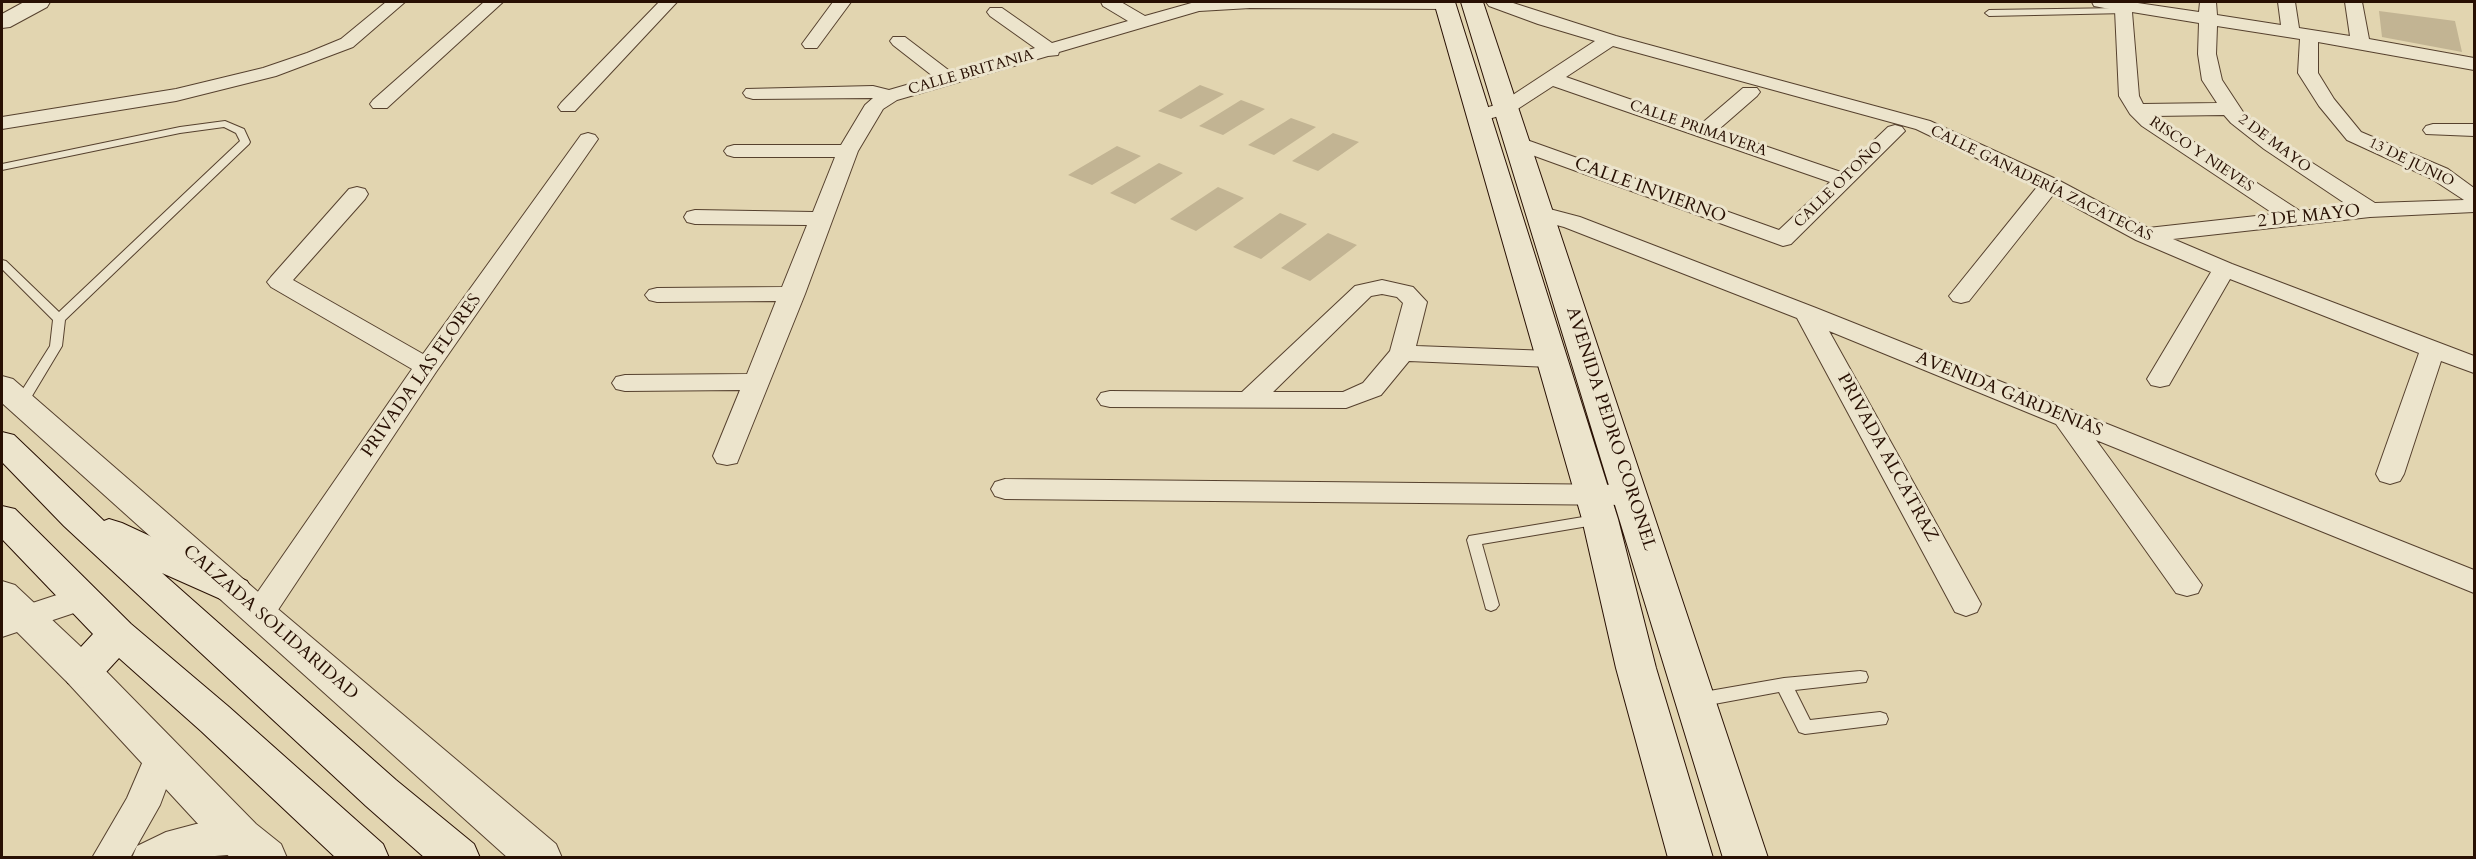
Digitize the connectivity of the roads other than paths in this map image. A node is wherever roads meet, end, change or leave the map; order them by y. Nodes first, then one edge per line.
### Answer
1 (39, 2) edge
2 (396, 2) edge
3 (494, 2) edge
4 (668, 2) edge
5 (842, 2) edge
6 (1109, 2) edge
7 (1249, 2) edge
8 (1454, 2) edge
9 (1495, 2) edge
10 (2100, 2) edge
11 (2287, 2) edge
12 (2354, 2) edge
13 (2123, 6) edge
14 (2208, 10) edge
15 (996, 12) dead end
16 (1989, 13) dead end
17 (2, 22) edge
18 (1143, 22) junction
19 (2300, 33) junction
20 (1610, 40) junction
21 (899, 41) dead end
22 (2360, 43) junction
23 (811, 44) dead end
24 (1051, 51) junction
25 (2475, 64) edge
26 (948, 79) junction
27 (1551, 79) junction
28 (1750, 92) dead end
29 (753, 93) dead end
30 (890, 96) junction
31 (380, 104) dead end
32 (568, 107) dead end
33 (2230, 109) junction
34 (2137, 110) junction
35 (1492, 112) junction
36 (2, 123) edge
37 (2433, 130) dead end
38 (2475, 130) edge
39 (1704, 131) junction
40 (1895, 131) dead end
41 (588, 139) dead end
42 (1517, 143) junction
43 (734, 151) dead end
44 (848, 151) junction
45 (2, 167) edge
46 (1844, 180) junction
47 (2050, 184) junction
48 (357, 194) dead end
49 (2475, 197) edge
50 (2475, 206) edge
51 (2370, 210) junction
52 (1542, 214) junction
53 (695, 217) dead end
54 (821, 219) junction
55 (2297, 219) junction
56 (2144, 235) junction
57 (1783, 240) joint
58 (2, 263) edge
59 (2224, 268) junction
60 (793, 294) junction
61 (657, 295) dead end
62 (1961, 296) dead end
63 (1807, 313) junction
64 (59, 319) junction
65 (2433, 348) junction
66 (1402, 353) junction
67 (1550, 359) junction
68 (2475, 365) edge
69 (427, 367) junction
70 (2160, 379) dead end
71 (756, 382) junction
72 (625, 383) dead end
73 (11, 395) edge
74 (1110, 399) dead end
75 (1249, 400) junction
76 (2066, 418) junction
77 (2, 443) edge
78 (727, 456) dead end
79 (2390, 474) dead end
80 (1005, 489) dead end
81 (1596, 507) junction
82 (1634, 507) junction
83 (77, 517) junction
84 (2, 518) edge
85 (2475, 582) edge
86 (2187, 585) dead end
87 (81, 599) junction
88 (246, 602) junction
89 (1966, 604) dead end
90 (1491, 605) dead end
91 (9, 612) edge
92 (117, 634) junction
93 (82, 672) junction
94 (1860, 677) dead end
95 (1784, 686) junction
96 (1696, 701) junction
97 (1880, 719) dead end
98 (161, 757) junction
99 (253, 848) edge
100 (110, 858) edge
101 (150, 858) edge
102 (367, 858) edge
103 (458, 858) edge
104 (540, 858) edge
105 (1691, 858) edge
106 (1746, 858) edge

1 - 17 main road
2 - 36 street
3 - 31 street
4 - 32 street
5 - 23 street
6 - 18 street
7 - 8 street, CALLE BRITANIA
7 - 18 street, CALLE BRITANIA
8 - 35 main road, AVENIDA PEDRO CORONEL
9 - 20 street, CALLE GANADERÍA ZACATECAS
10 - 13 street
11 - 19 street, 13 DE JUNIO
12 - 22 street
13 - 14 street
13 - 16 lane
13 - 34 street, RISCO Y NIEVES
14 - 19 street
14 - 33 street, 2 DE MAYO
15 - 24 street
18 - 24 street, CALLE BRITANIA
19 - 22 street
19 - 49 street, 13 DE JUNIO
20 - 27 street
20 - 47 street, CALLE GANADERÍA ZACATECAS
21 - 26 street
22 - 25 street
24 - 26 street, CALLE BRITANIA
26 - 30 street, CALLE BRITANIA
27 - 35 street
27 - 39 street, CALLE PRIMAVERA
28 - 39 street
29 - 30 street
30 - 44 street, CALLE BRITANIA
33 - 34 street
33 - 51 street, 2 DE MAYO
34 - 55 street, RISCO Y NIEVES
35 - 42 main road, AVENIDA PEDRO CORONEL
35 - 67 main road, AVENIDA PEDRO CORONEL
37 - 38 street
39 - 46 street, CALLE PRIMAVERA
40 - 46 street, CALLE OTOÑO
41 - 69 street, PRIVADA LAS FLORES
42 - 52 main road, AVENIDA PEDRO CORONEL
42 - 57 street, CALLE INVIERNO
43 - 44 street
44 - 54 street, CALLE BRITANIA
45 - 64 lane
46 - 57 street, CALLE OTOÑO
47 - 56 street, CALLE GANADERÍA ZACATECAS
47 - 62 street
48 - 69 street
50 - 51 street, 2 DE MAYO
51 - 55 street, 2 DE MAYO
52 - 63 street, AVENIDA GARDENIAS
52 - 82 main road, AVENIDA PEDRO CORONEL
53 - 54 street
54 - 60 street, CALLE BRITANIA
55 - 56 street, 2 DE MAYO
56 - 59 street, CALLE GANADERÍA ZACATECAS
58 - 64 lane
59 - 65 street, CALLE GANADERÍA ZACATECAS
59 - 70 street
60 - 61 street
60 - 71 street, CALLE BRITANIA
63 - 76 street, AVENIDA GARDENIAS
63 - 89 street, PRIVADA ALCATRAZ
64 - 73 lane
65 - 68 street, CALLE GANADERÍA ZACATECAS
65 - 79 street
66 - 67 street
66 - 75 street
66 - 75 street
67 - 81 main road, AVENIDA PEDRO CORONEL
69 - 88 street, PRIVADA LAS FLORES
71 - 72 street
71 - 78 street, CALLE BRITANIA
73 - 88 main road, CALZADA SOLIDARIDAD
74 - 75 street
76 - 85 street, AVENIDA GARDENIAS
76 - 86 street
77 - 83 main road
80 - 81 street
81 - 82 street
81 - 90 lane
81 - 105 main road, AVENIDA PEDRO CORONEL
82 - 96 main road, AVENIDA PEDRO CORONEL
83 - 88 main road
83 - 103 main road
84 - 87 main road
87 - 91 street
87 - 92 main road
88 - 104 main road, CALZADA SOLIDARIDAD
91 - 93 main road
92 - 93 main road
92 - 102 main road
93 - 98 main road
94 - 95 lane
95 - 96 lane
95 - 97 lane
96 - 106 main road, AVENIDA PEDRO CORONEL
98 - 99 main road
98 - 100 street
99 - 101 street

